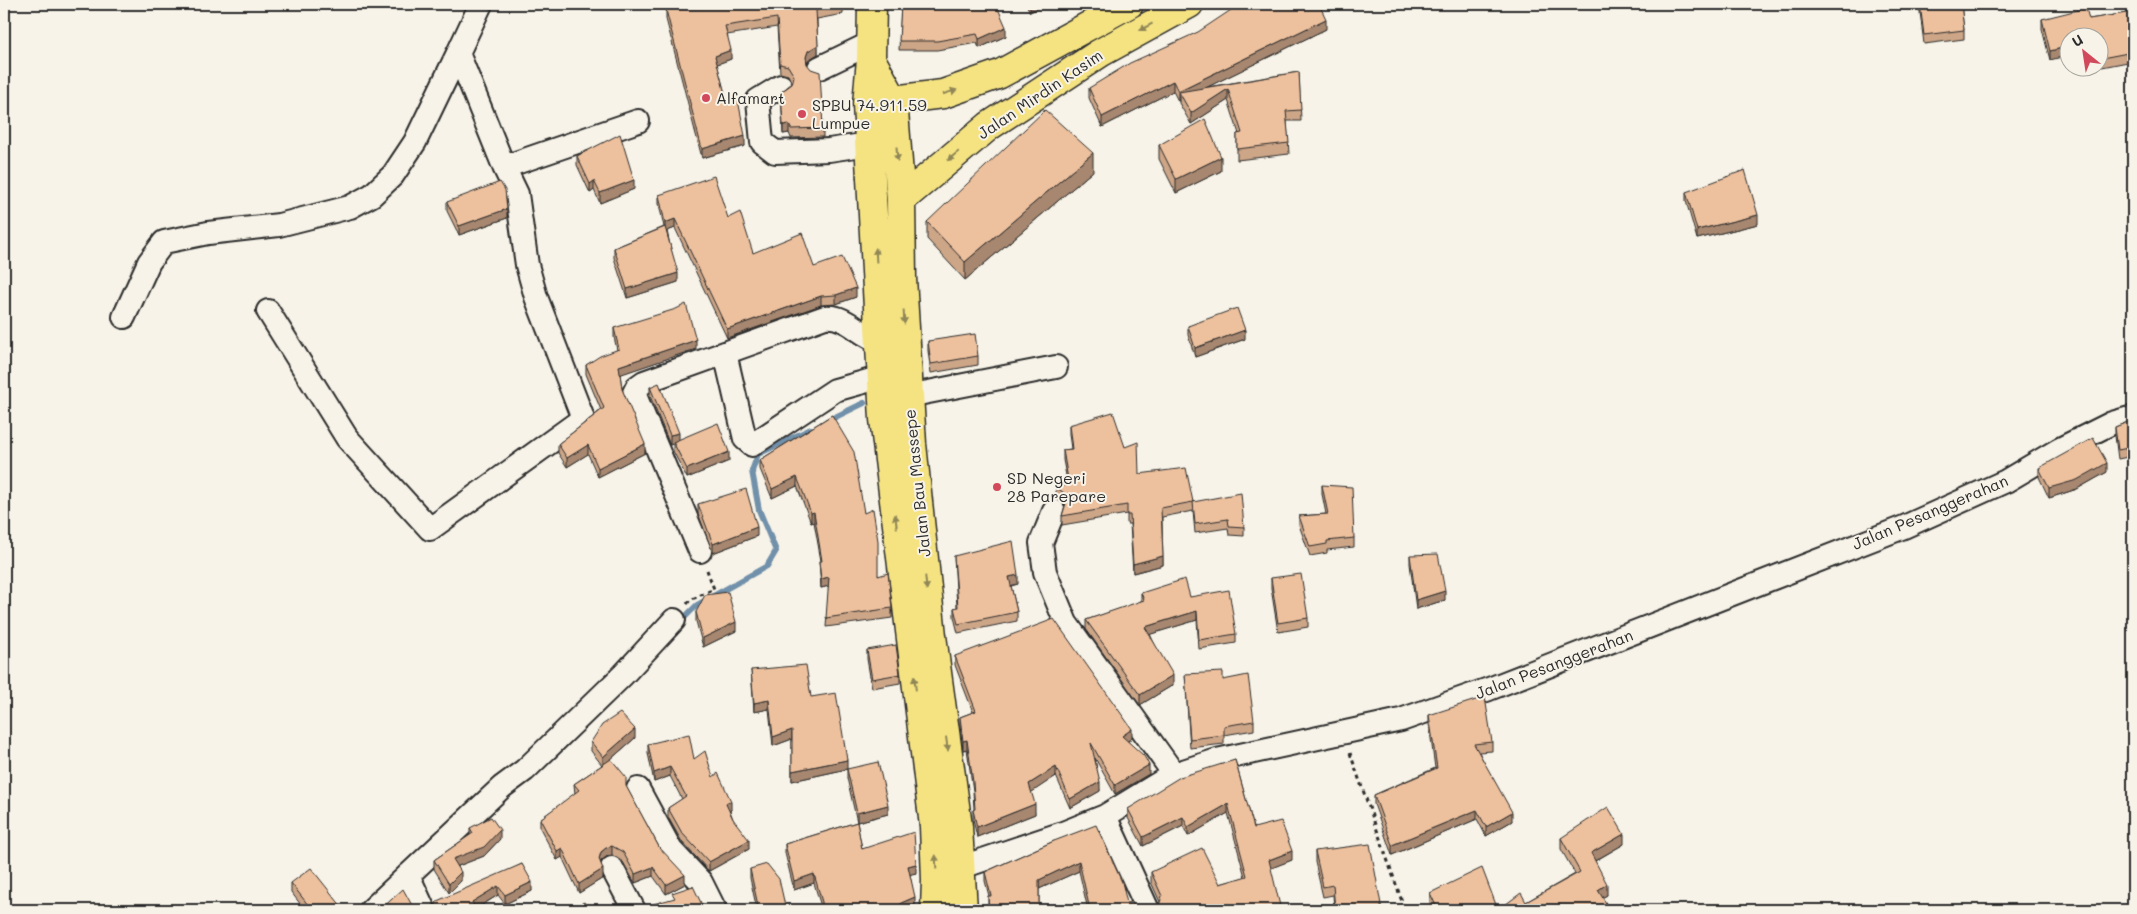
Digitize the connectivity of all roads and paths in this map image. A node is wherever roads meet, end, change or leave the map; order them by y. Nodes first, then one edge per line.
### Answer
1 (481, 4) edge
2 (872, 4) edge
3 (1129, 4) edge
4 (1189, 4) edge
5 (871, 51) junction
6 (458, 53) junction
7 (819, 68) dead end
8 (780, 86) dead end
9 (880, 101) junction
10 (638, 121) dead end
11 (869, 144) junction
12 (504, 167) junction
13 (901, 200) junction
14 (268, 311) dead end
15 (124, 317) dead end
16 (880, 341) junction
17 (725, 353) junction
18 (1056, 367) dead end
19 (882, 377) junction
20 (908, 396) junction
21 (2133, 417) edge
22 (1054, 511) dead end
23 (700, 551) joint
24 (674, 620) joint
25 (1344, 734) junction
26 (1174, 774) junction
27 (638, 790) dead end
28 (1106, 816) junction
29 (962, 867) junction
30 (612, 868) dead end
31 (414, 888) edge
32 (371, 910) edge
33 (634, 910) edge
34 (715, 910) edge
35 (935, 910) edge
36 (962, 910) edge
37 (1148, 910) edge
38 (1405, 910) edge

1 - 6 street
2 - 5 highway, Jalan Bau Massepe
9 -> 3 highway, Jalan Mirdin Kasim
4 -> 13 highway, Jalan Mirdin Kasim
5 - 7 street
5 - 9 highway, Jalan Bau Massepe
6 - 12 street
6 - 15 street
8 - 11 street
9 - 11 highway, Jalan Bau Massepe
9 -> 13 highway, Jalan Bau Massepe
10 - 12 street
16 -> 11 highway, Jalan Bau Massepe
12 - 14 street
13 -> 20 highway, Jalan Bau Massepe
16 - 17 street
16 - 19 highway, Jalan Bau Massepe
17 - 19 street
17 - 23 street
18 - 20 street
35 -> 19 highway, Jalan Bau Massepe
20 -> 29 highway, Jalan Bau Massepe
21 - 25 street, Jalan Pesanggerahan
22 - 26 street
23 - 24 path
24 - 31 street
25 - 26 street, Jalan Pesanggerahan
25 - 38 path
26 - 28 street, Jalan Pesanggerahan
27 - 34 street
28 - 29 street, Jalan Pesanggerahan
28 - 37 street
29 - 36 highway, Jalan Bau Massepe
30 - 33 street
31 - 32 street

